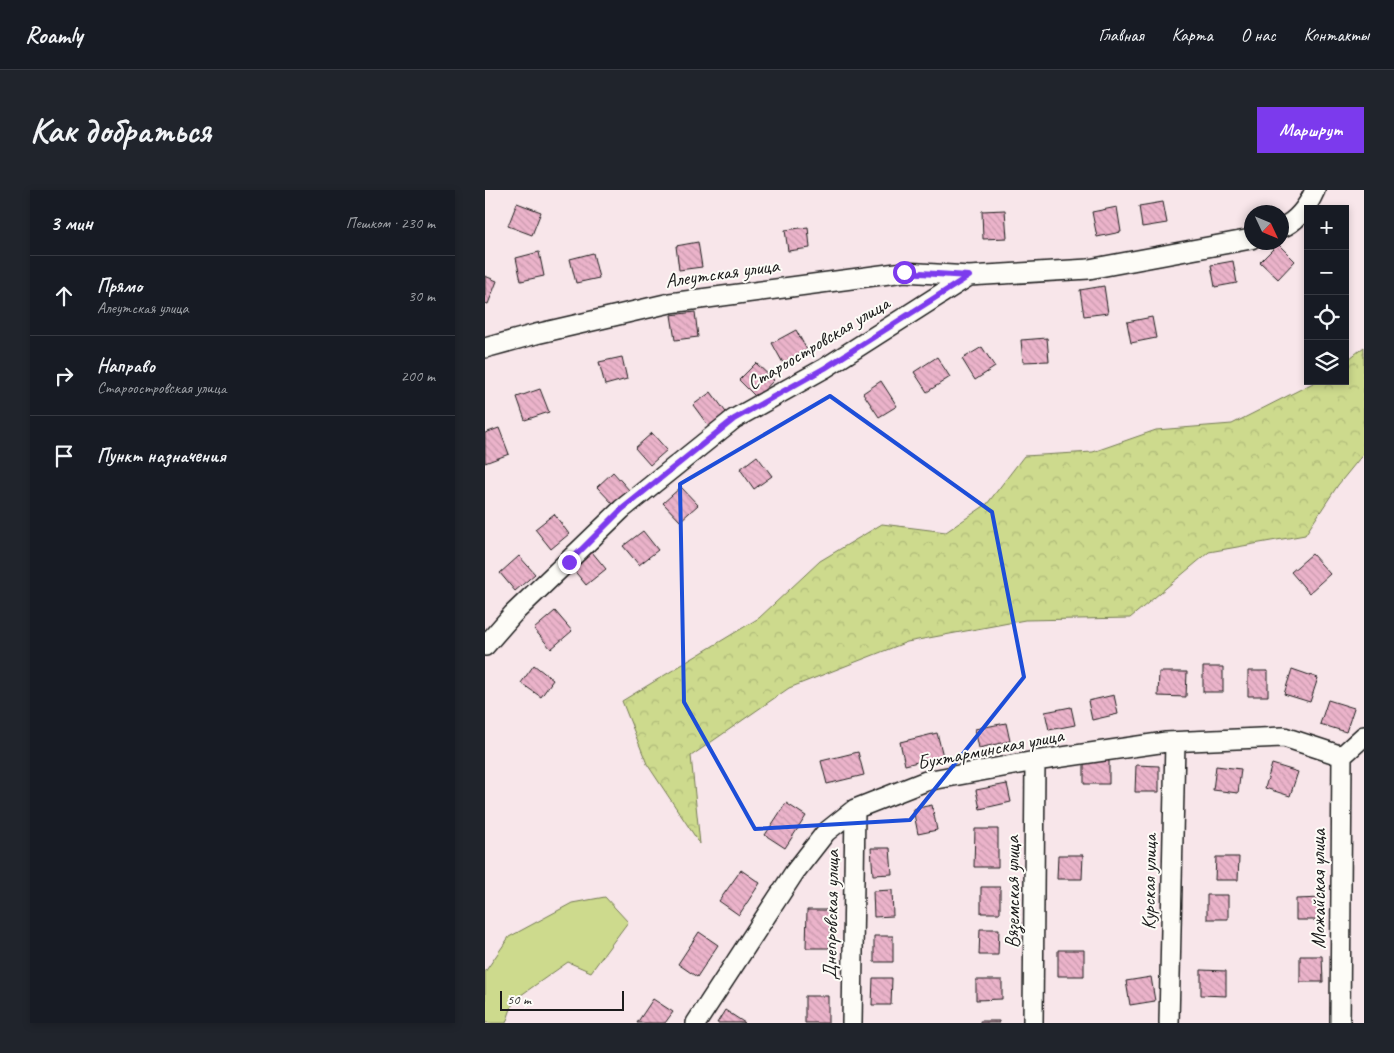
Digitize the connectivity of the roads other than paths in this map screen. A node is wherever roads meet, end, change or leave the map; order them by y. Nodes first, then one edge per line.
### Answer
1 (1315, 190) edge
2 (1289, 225) edge
3 (1244, 240) edge
4 (969, 276) junction
5 (485, 348) edge
6 (485, 646) edge
7 (1364, 736) edge
8 (1175, 742) junction
9 (1341, 756) junction
10 (1035, 761) junction
11 (855, 809) junction
12 (696, 1023) edge
13 (852, 1023) edge
14 (1033, 1023) edge
15 (1169, 1023) edge
16 (1340, 1023) edge

1 - 2 street
3 - 4 street, Староостровская улица
4 - 5 street, Алеутская улица
4 - 6 street, Староостровская улица
7 - 9 street
8 - 9 street, Бухтарминская улица
8 - 10 street, Бухтарминская улица
8 - 15 street, Курская улица
9 - 16 street, Можайская улица
10 - 11 street, Бухтарминская улица
10 - 14 street, Вяземская улица
11 - 12 street, Бухтарминская улица
11 - 13 street, Днепровская улица

